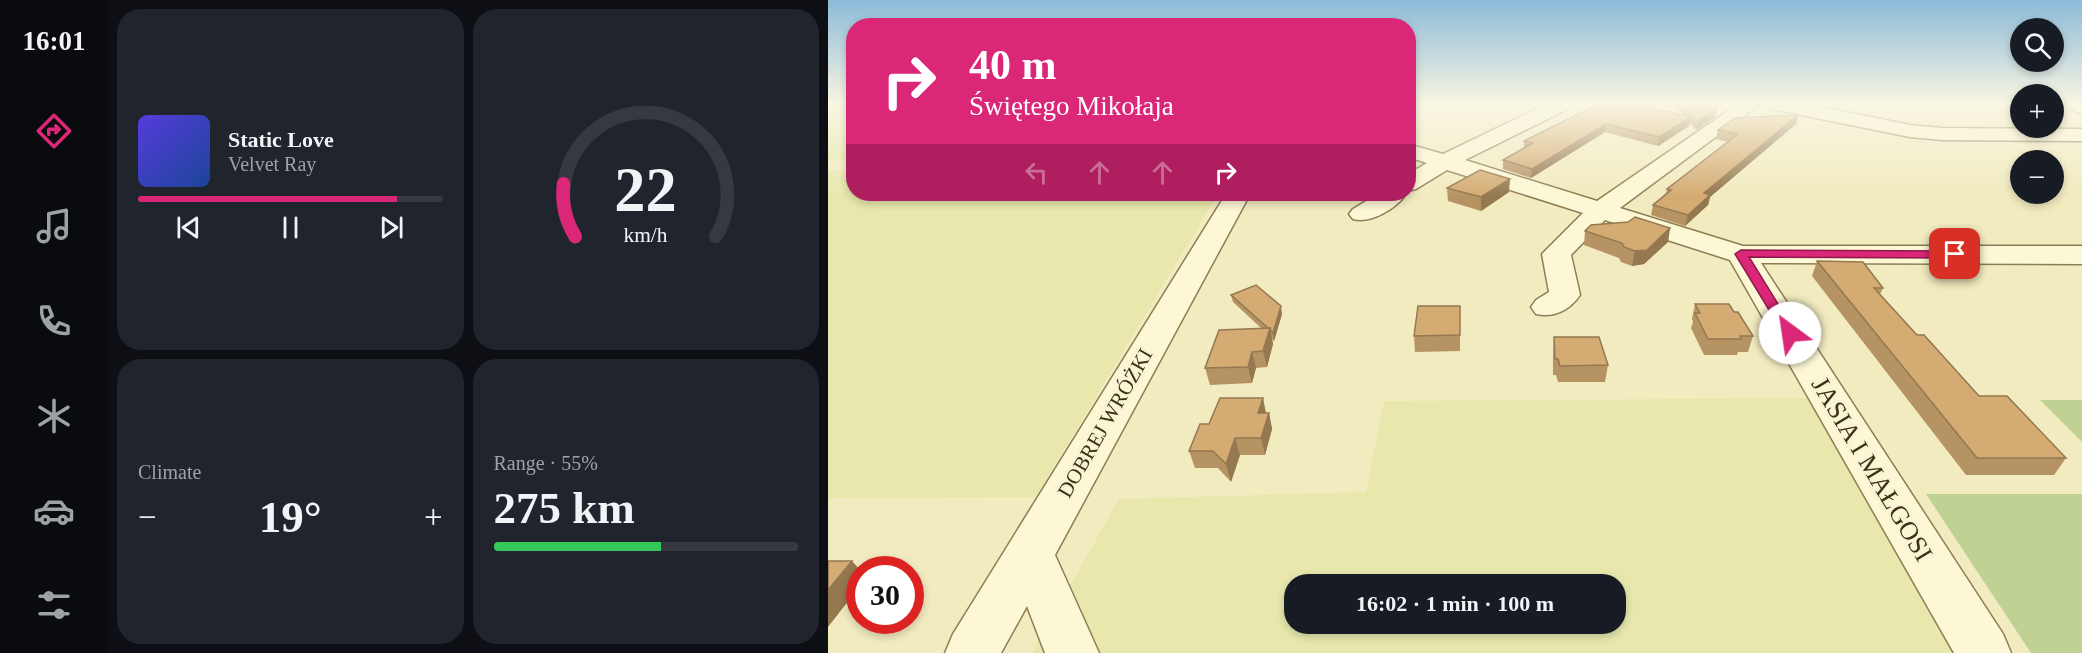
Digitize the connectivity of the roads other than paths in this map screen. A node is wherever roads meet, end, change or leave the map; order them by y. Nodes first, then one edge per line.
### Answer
1 (1501, 134) edge
2 (1709, 134) edge
3 (2008, 134) edge
4 (2082, 135) edge
5 (1416, 153) edge
6 (1444, 162) junction
7 (1416, 179) edge
8 (1234, 201) edge
9 (1383, 201) edge
10 (1601, 210) junction
11 (1362, 214) dead end
12 (1741, 254) junction
13 (2050, 255) junction
14 (2082, 255) edge
15 (2082, 280) edge
16 (1547, 307) dead end
17 (1030, 553) junction
18 (972, 653) edge
19 (1072, 653) edge
20 (1984, 653) edge

1 - 6 street
2 - 10 street
3 - 4 street
5 - 6 street
6 - 7 street
6 - 10 street
8 - 17 street, DOBREJ WRÓŻKI
9 - 11 street
10 - 12 street
10 - 16 street
12 - 13 street
12 - 20 street, JASIA I MAŁGOSI
13 - 14 street
13 - 15 street
17 - 18 street, DOBREJ WRÓŻKI
17 - 19 street

